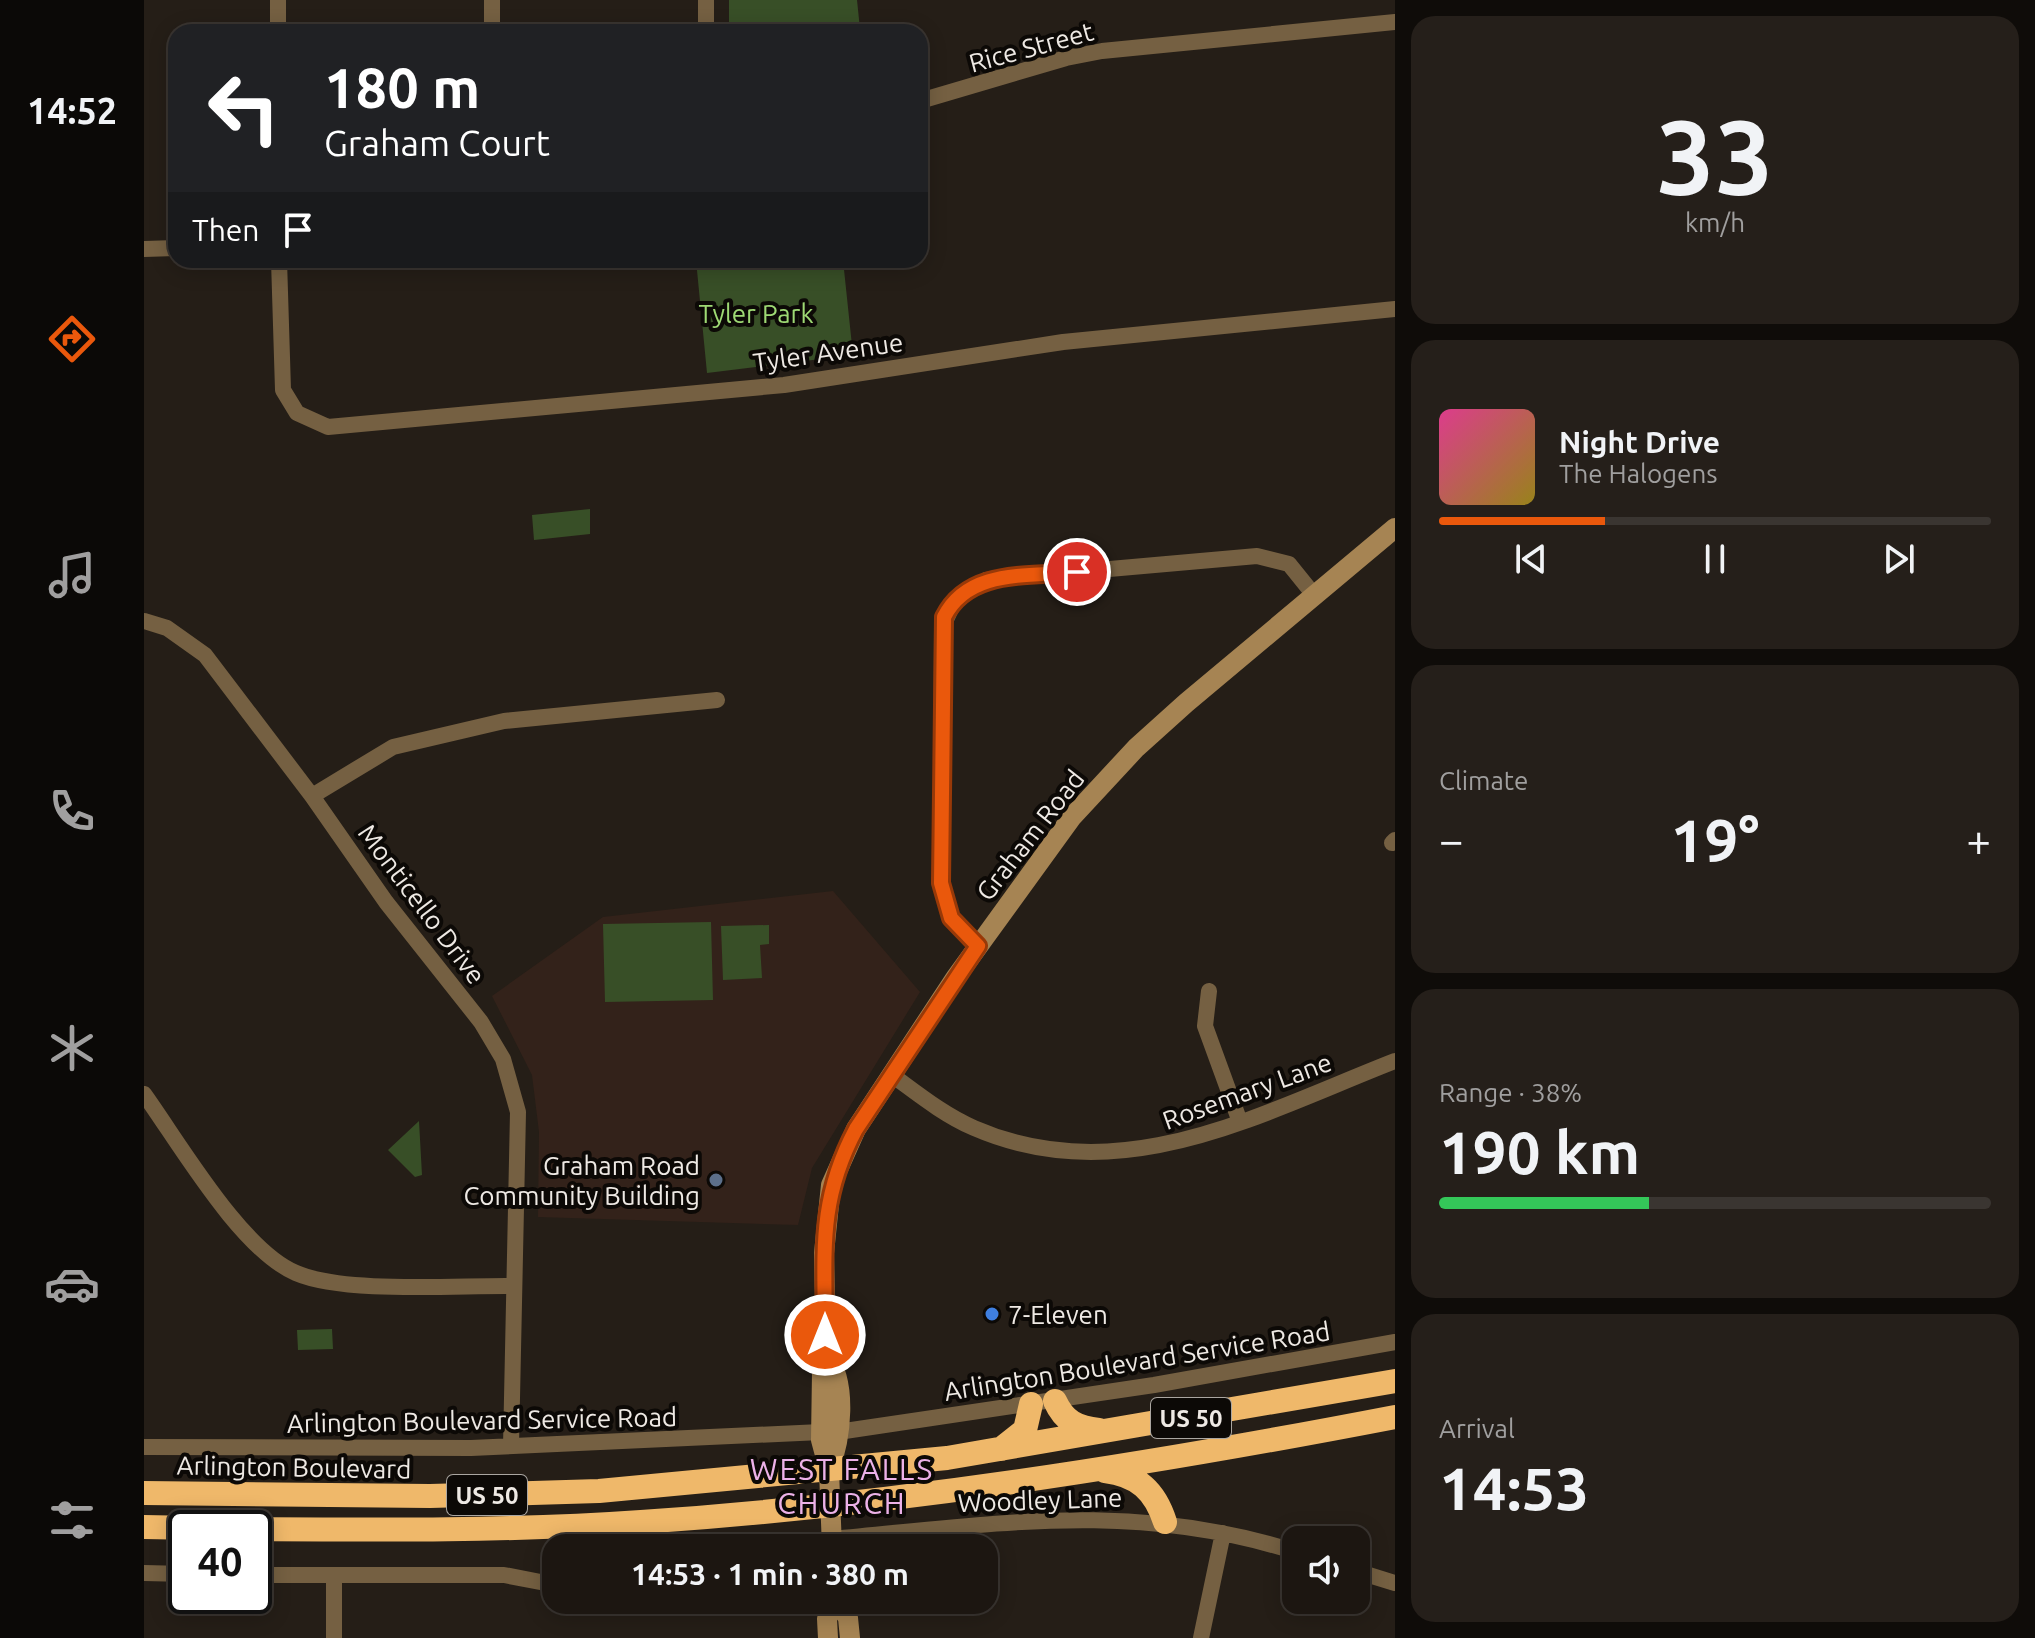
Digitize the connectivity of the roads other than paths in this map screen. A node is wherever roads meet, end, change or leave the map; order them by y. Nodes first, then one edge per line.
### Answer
1 (278, 0) edge
2 (492, 0) edge
3 (706, 0) edge
4 (1395, 22) edge
5 (278, 24) edge
6 (492, 24) edge
7 (706, 24) edge
8 (928, 99) edge
9 (168, 248) edge
10 (144, 249) edge
11 (279, 268) edge
12 (1395, 309) edge
13 (1395, 528) edge
14 (942, 585) dead end
15 (1314, 595) junction
16 (956, 598) junction
17 (144, 621) edge
18 (717, 700) dead end
19 (312, 796) junction
20 (978, 946) junction
21 (1209, 991) dead end
22 (1395, 1061) edge
23 (892, 1075) junction
24 (144, 1094) edge
25 (1240, 1122) junction
26 (514, 1286) junction
27 (1395, 1342) edge
28 (1395, 1381) edge
29 (1043, 1402) junction
30 (1395, 1417) edge
31 (1113, 1431) junction
32 (830, 1432) junction
33 (511, 1446) junction
34 (144, 1447) edge
35 (1000, 1450) junction
36 (1083, 1469) junction
37 (829, 1470) junction
38 (144, 1493) edge
39 (830, 1506) junction
40 (1165, 1522) junction
41 (144, 1527) edge
42 (168, 1527) edge
43 (272, 1529) edge
44 (896, 1533) joint
45 (1223, 1533) junction
46 (832, 1534) edge
47 (890, 1534) edge
48 (1282, 1548) edge
49 (144, 1573) edge
50 (168, 1574) edge
51 (272, 1575) edge
52 (1370, 1575) edge
53 (334, 1576) junction
54 (542, 1582) edge
55 (1395, 1583) edge
56 (334, 1638) edge
57 (1201, 1638) edge

1 - 5 street
2 - 6 street
3 - 7 street
4 - 8 street, Rice Street
9 - 10 street
11 - 12 street, Tyler Avenue
13 - 15 street, Graham Road
14 - 16 street
15 - 16 street
15 - 20 street, Graham Road
16 - 20 street
17 - 19 street, Monticello Drive
18 - 19 street
19 - 26 street, Monticello Drive
20 - 23 street, Graham Road
21 - 25 street
22 - 25 street, Rosemary Lane
23 - 25 street, Rosemary Lane
23 - 32 street, Graham Road
24 - 26 street
26 - 33 street, Monticello Drive
27 - 29 street, Arlington Boulevard Service Road
28 - 31 highway, Arlington Boulevard / US 50
29 - 31 highway
29 - 32 street, Arlington Boulevard Service Road
29 - 35 highway
30 - 36 highway, US 50
31 - 35 highway, Arlington Boulevard / US 50
32 - 33 street, Arlington Boulevard Service Road
32 - 37 street, Graham Road
33 - 34 street, Arlington Boulevard Service Road
35 - 37 highway, Arlington Boulevard / US 50
36 - 39 highway, US 50
36 - 40 highway
37 - 38 highway, Arlington Boulevard / US 50
37 - 39 street, Graham Road
39 - 43 highway, US 50
39 - 46 street, Graham Road
40 - 44 street, Woodley Lane
40 - 45 street, Woodley Lane
41 - 42 highway
44 - 47 street, Woodley Lane
45 - 48 street, Woodley Lane
45 - 57 street
49 - 50 street
51 - 53 street
52 - 55 street
53 - 54 street
53 - 56 street

